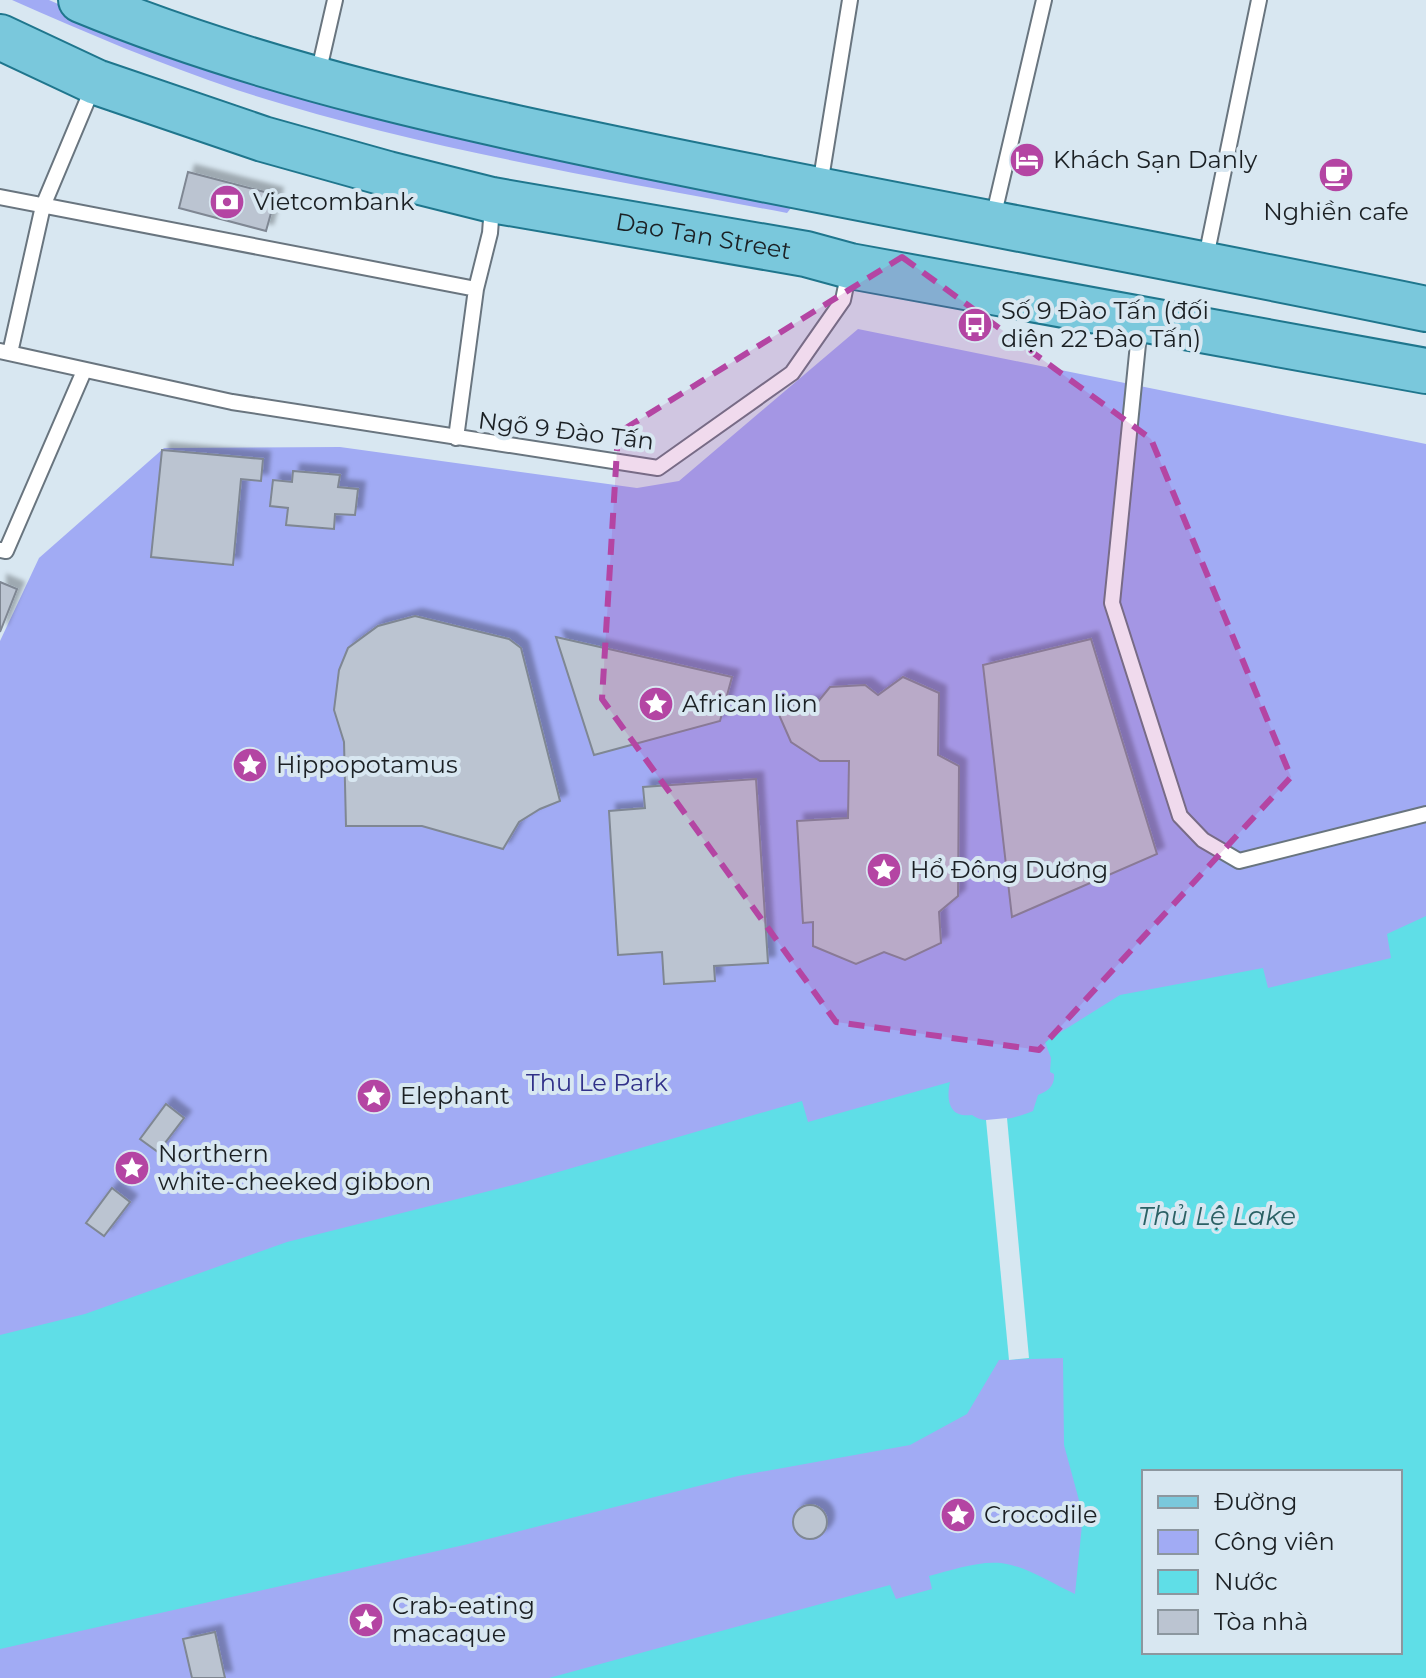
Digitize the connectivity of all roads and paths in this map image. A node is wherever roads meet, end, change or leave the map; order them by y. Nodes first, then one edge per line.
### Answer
1 (81, 0) edge
2 (335, 0) edge
3 (850, 0) edge
4 (1044, 0) edge
5 (1259, 0) edge
6 (0, 37) edge
7 (317, 80) junction
8 (96, 82) junction
9 (822, 172) junction
10 (0, 197) edge
11 (492, 200) junction
12 (43, 206) junction
13 (991, 224) junction
14 (1205, 263) junction
15 (850, 266) junction
16 (476, 289) junction
17 (1426, 309) edge
18 (1140, 317) junction
19 (5, 352) edge
20 (84, 371) junction
21 (1426, 371) edge
22 (456, 438) junction
23 (0, 550) edge
24 (1426, 814) edge

1 - 7 main road
2 - 7 lane
3 - 9 lane
4 - 13 lane
5 - 14 lane
6 - 8 main road, Dao Tan Street
7 - 9 main road
8 - 11 main road, Dao Tan Street
8 - 12 lane
9 - 13 main road
10 - 12 lane
11 - 15 main road, Dao Tan Street
11 - 16 lane
12 - 16 lane
12 - 19 lane
13 - 14 main road
14 - 17 main road
15 - 18 main road, Dao Tan Street
15 - 22 lane, Ngõ 9 Đào Tấn
16 - 22 lane
18 - 21 main road, Dao Tan Street
18 - 24 lane
19 - 20 lane, Ngõ 9 Đào Tấn
20 - 22 lane, Ngõ 9 Đào Tấn
20 - 23 lane

